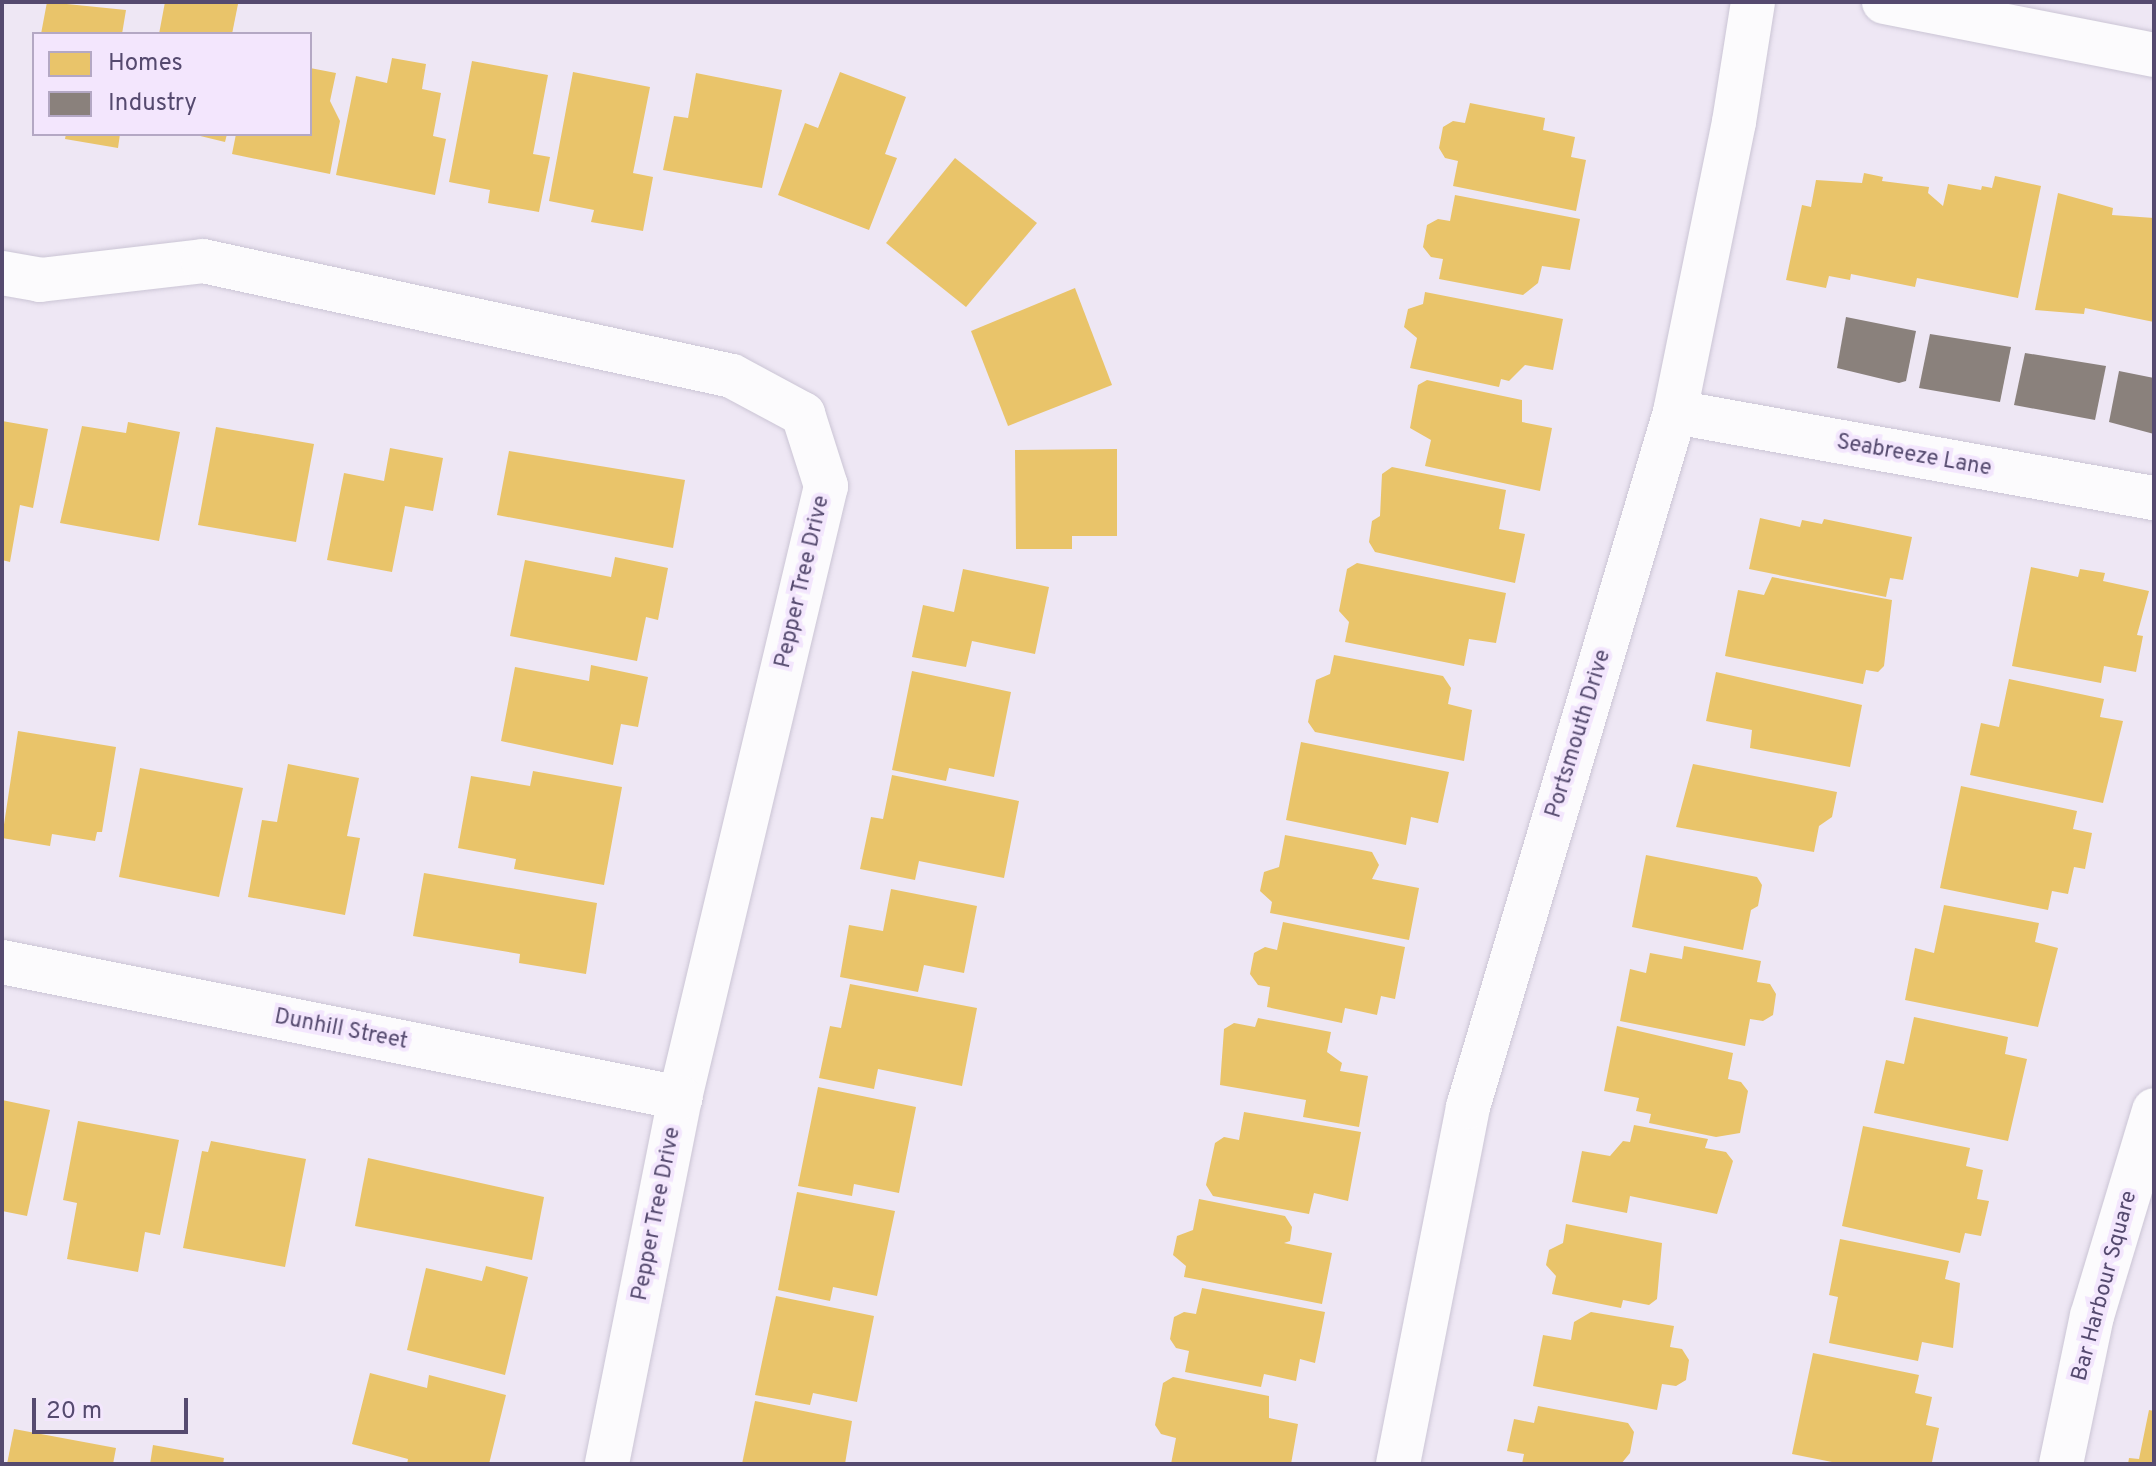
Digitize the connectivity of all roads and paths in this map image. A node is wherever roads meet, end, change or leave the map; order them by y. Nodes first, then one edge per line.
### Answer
1 (1753, 2) edge
2 (1884, 2) edge
3 (2154, 55) edge
4 (2, 273) edge
5 (1675, 412) junction
6 (2154, 498) edge
7 (2, 962) edge
8 (680, 1098) junction
9 (2154, 1110) edge
10 (607, 1464) edge
11 (1398, 1464) edge
12 (2061, 1464) edge

1 - 5 street, Portsmouth Drive
2 - 3 street
4 - 8 street, Pepper Tree Drive
5 - 6 street, Seabreeze Lane
5 - 11 street, Portsmouth Drive
7 - 8 street, Dunhill Street
8 - 10 street, Pepper Tree Drive
9 - 12 street, Bar Harbour Square

